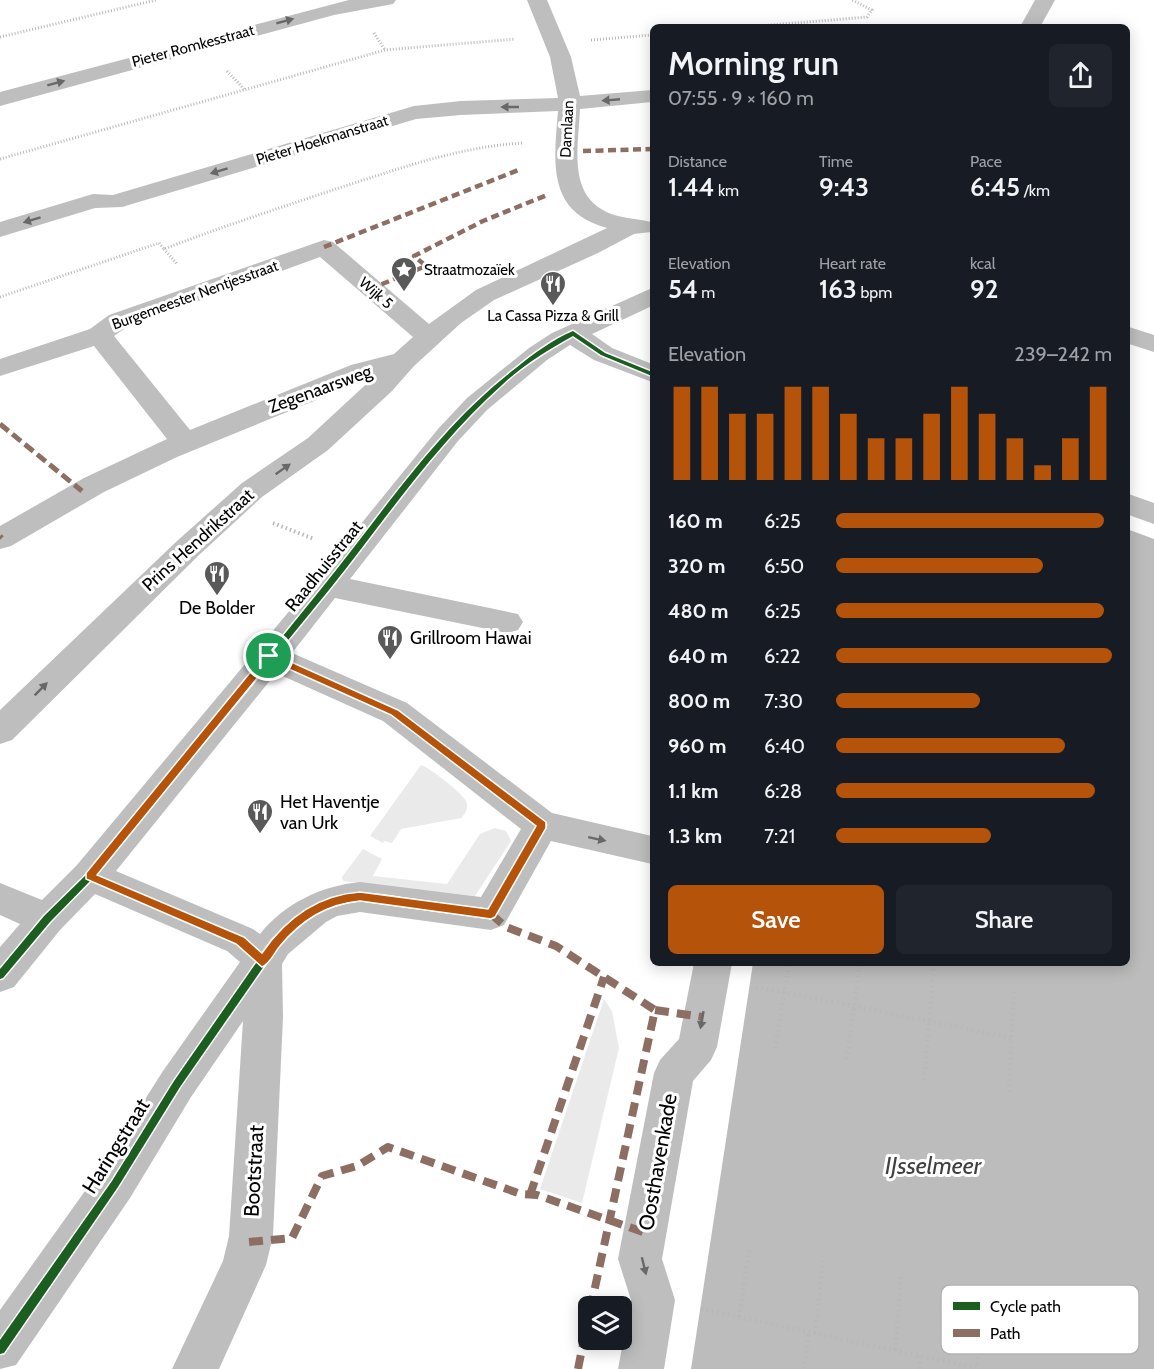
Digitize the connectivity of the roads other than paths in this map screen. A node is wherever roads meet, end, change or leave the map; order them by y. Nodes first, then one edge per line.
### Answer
1 (386, 0) edge
2 (537, 0) edge
3 (1045, 0) edge
4 (1032, 24) edge
5 (650, 96) edge
6 (0, 99) edge
7 (569, 104) junction
8 (641, 227) edge
9 (0, 230) edge
10 (324, 247) joint
11 (650, 297) edge
12 (573, 333) junction
13 (99, 334) junction
14 (1130, 335) edge
15 (430, 338) junction
16 (1154, 344) edge
17 (404, 360) junction
18 (0, 368) edge
19 (650, 374) edge
20 (184, 442) junction
21 (1130, 505) edge
22 (1154, 514) edge
23 (0, 539) edge
24 (328, 586) junction
25 (507, 622) dead end
26 (269, 656) junction
27 (0, 731) edge
28 (542, 825) junction
29 (650, 850) edge
30 (90, 876) junction
31 (0, 898) edge
32 (47, 919) junction
33 (262, 962) junction
34 (712, 966) edge
35 (0, 975) edge
36 (0, 1349) edge
37 (195, 1369) edge
38 (641, 1369) edge

6 -> 1 street, Pieter Romkesstraat
2 - 7 street, Damlaan
3 - 4 street
5 -> 7 street, Pieter Hoekmanstraat
7 - 8 street, Damlaan
7 -> 9 street, Pieter Hoekmanstraat
8 - 15 street, Zegenaarsweg
10 - 13 street, Burgemeester Nentjesstraat
10 - 15 street, Wijk 5
11 - 12 street, Raadhuisstraat
12 - 19 street
12 - 24 street, Raadhuisstraat
13 - 18 street, Burgemeester Nentjesstraat
13 - 20 street
14 - 16 street
15 - 17 street, Zegenaarsweg
17 - 20 street, Zegenaarsweg
27 -> 17 street, Prins Hendrikstraat
20 - 23 street, Zegenaarsweg
21 - 22 street
24 - 25 street
24 - 26 street, Raadhuisstraat
26 - 28 street
26 - 30 street, Raadhuisstraat
28 -> 29 street
28 - 33 street, Haringstraat
30 - 32 street, Raadhuisstraat
30 - 33 street
31 - 32 street
32 - 35 street, Raadhuisstraat
33 - 36 street, Haringstraat
33 - 37 street, Bootstraat
34 -> 38 street, Oosthavenkade

